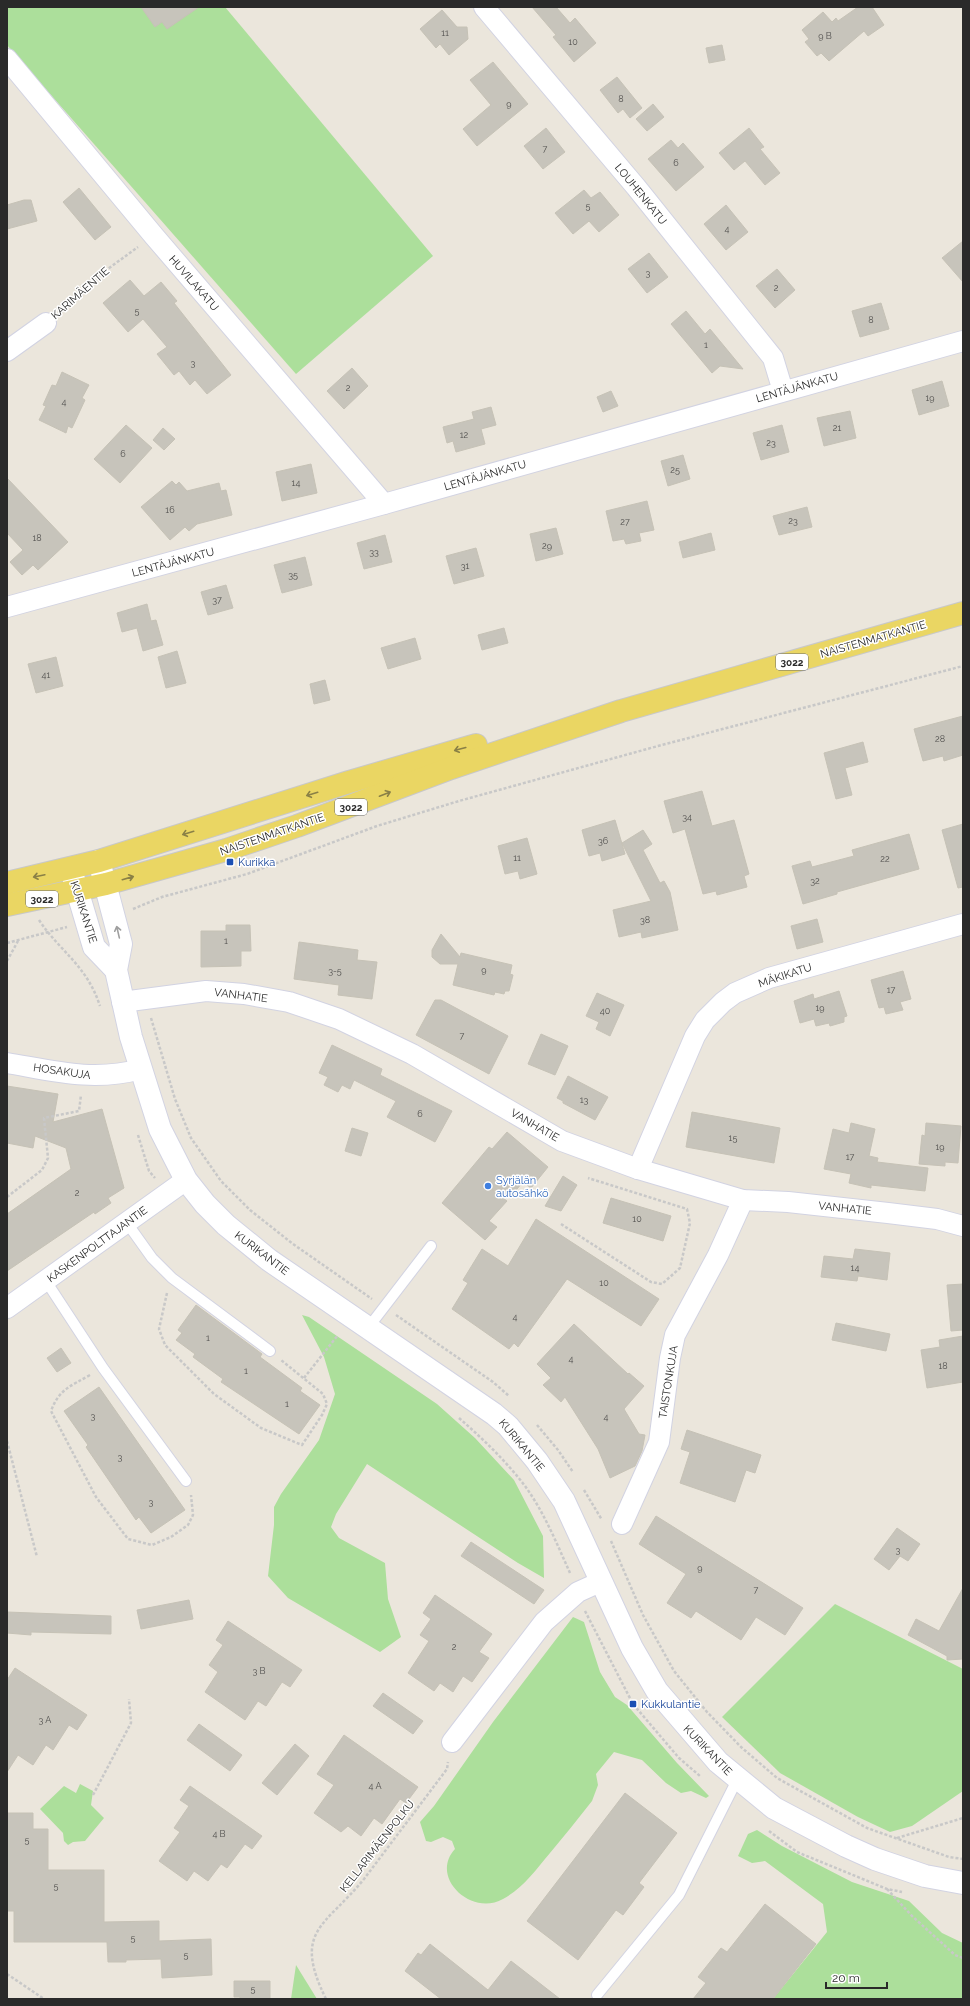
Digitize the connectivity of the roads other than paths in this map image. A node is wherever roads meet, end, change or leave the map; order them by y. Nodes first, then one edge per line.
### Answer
1 (484, 7) edge
2 (7, 58) edge
3 (46, 323) road end
4 (963, 341) edge
5 (7, 351) edge
6 (783, 391) junction
7 (384, 504) junction
8 (7, 607) edge
9 (963, 613) edge
10 (621, 711) junction
11 (99, 861) junction
12 (70, 869) junction
13 (7, 883) edge
14 (106, 884) junction
15 (77, 892) junction
16 (7, 905) edge
17 (963, 924) edge
18 (116, 970) junction
19 (122, 1002) junction
20 (7, 1063) edge
21 (141, 1069) junction
22 (638, 1169) junction
23 (186, 1180) junction
24 (743, 1200) junction
25 (127, 1223) junction
26 (963, 1226) edge
27 (431, 1246) dead end
28 (46, 1281) junction
29 (7, 1308) edge
30 (368, 1328) junction
31 (270, 1351) road end
32 (186, 1481) road end
33 (622, 1524) dead end
34 (600, 1582) junction
35 (452, 1742) dead end
36 (737, 1780) junction
37 (963, 1883) edge
38 (597, 1995) dead end

1 - 6 street, LOUHENKATU
2 - 7 street, HUVILAKATU
3 - 5 street, KARIMÄENTIE
4 - 6 street, LENTÄJÄNKATU
6 - 7 street, LENTÄJÄNKATU
7 - 8 street, LENTÄJÄNKATU
9 - 10 main road, NAISTENMATKANTIE / 3022
10 -> 11 main road, NAISTENMATKANTIE / 3022
14 -> 10 main road, NAISTENMATKANTIE / 3022
11 - 12 main road, NAISTENMATKANTIE / 3022
11 - 14 main road, KURIKANTIE
12 -> 13 main road, NAISTENMATKANTIE / 3022
12 - 15 main road, KURIKANTIE
14 - 15 main road, NAISTENMATKANTIE / 3022
18 -> 14 main road, KURIKANTIE
15 - 16 main road, NAISTENMATKANTIE / 3022
15 - 18 main road, KURIKANTIE
17 - 22 street, MÄKIKATU
18 - 19 main road, KURIKANTIE
19 - 21 main road, KURIKANTIE
19 - 22 street, VANHATIE
20 - 21 street, HOSAKUJA
21 - 23 main road, KURIKANTIE
22 - 24 street, VANHATIE
23 - 25 street, KASKENPOLTTAJANTIE
23 - 30 main road, KURIKANTIE
24 - 26 street, VANHATIE
24 - 33 street, TAISTONKUJA
25 - 28 street, KASKENPOLTTAJANTIE
25 - 31 lane
27 - 30 lane
28 - 29 street, KASKENPOLTTAJANTIE
28 - 32 lane
30 - 34 main road, KURIKANTIE
34 - 35 street
34 - 36 main road, KURIKANTIE
36 - 37 main road, KURIKANTIE
36 - 38 lane

